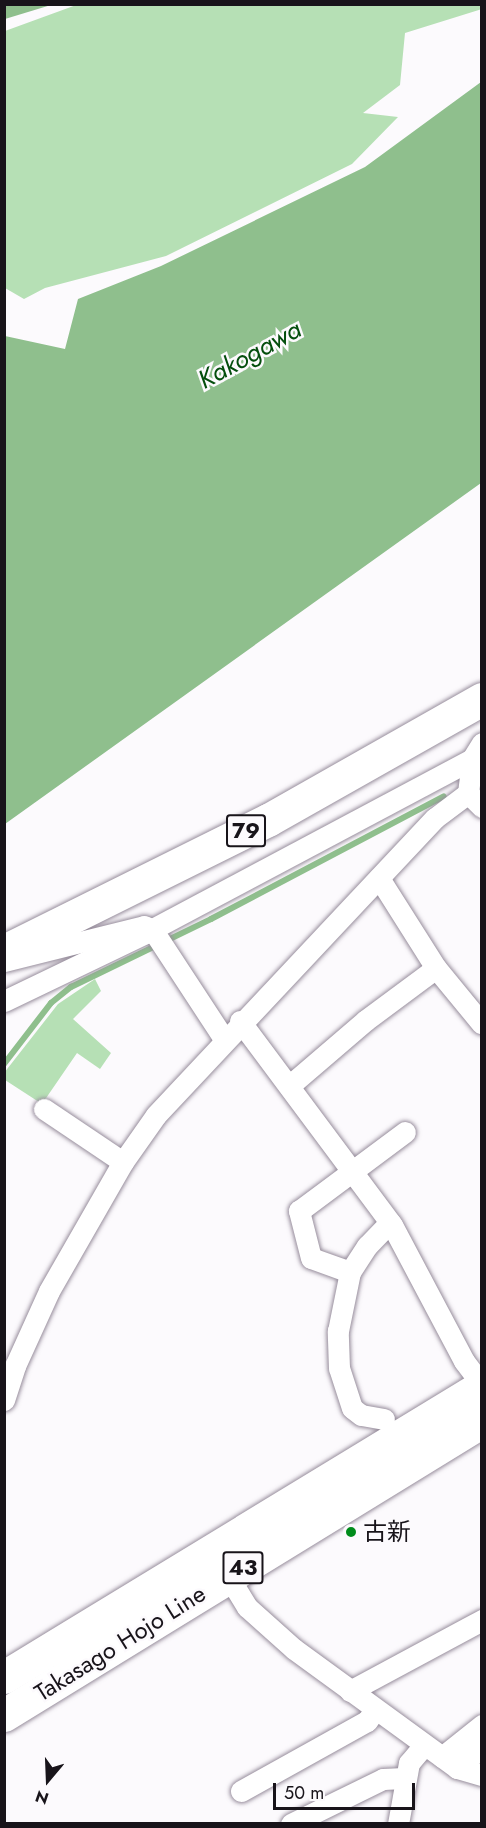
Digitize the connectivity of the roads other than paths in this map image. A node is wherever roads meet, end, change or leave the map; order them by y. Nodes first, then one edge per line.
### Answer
1 (482, 699) edge
2 (477, 751) edge
3 (475, 800) edge
4 (379, 878) junction
5 (152, 929) junction
6 (4, 951) edge
7 (4, 961) edge
8 (436, 968) junction
9 (4, 1001) edge
10 (240, 1021) junction
11 (482, 1024) edge
12 (224, 1039) junction
13 (289, 1086) junction
14 (44, 1109) dead end
15 (405, 1132) dead end
16 (123, 1162) junction
17 (354, 1170) junction
18 (390, 1222) junction
19 (350, 1272) junction
20 (482, 1385) edge
21 (4, 1400) edge
22 (384, 1419) dead end
23 (482, 1420) edge
24 (212, 1548) junction
25 (228, 1577) junction
26 (482, 1620) edge
27 (4, 1677) edge
28 (350, 1691) junction
29 (375, 1710) junction
30 (4, 1715) edge
31 (482, 1725) edge
32 (424, 1745) junction
33 (482, 1747) edge
34 (449, 1763) junction
35 (482, 1776) edge
36 (404, 1778) junction
37 (241, 1791) dead end
38 (291, 1824) edge
39 (398, 1824) edge

1 - 6 main road, 79
2 - 3 street
2 - 5 street
3 - 4 street
4 - 8 street
4 - 10 street
5 - 7 street
5 - 9 street
5 - 12 street
8 - 11 street
8 - 13 street
10 - 12 street
10 - 13 street
12 - 16 street
13 - 17 street
14 - 16 street
15 - 17 street
16 - 21 street
17 - 18 street
17 - 19 street
18 - 19 street
18 - 20 street
19 - 22 street
20 - 24 main road, Takasago Hojo Line / 43
23 - 25 main road, Takasago Hojo Line / 43
24 - 25 street
24 - 27 main road, Takasago Hojo Line / 43
25 - 28 street
25 - 30 main road, Takasago Hojo Line / 43
26 - 28 street
28 - 29 street
29 - 32 street
29 - 37 street
31 - 34 street
32 - 34 street
32 - 36 street
33 - 34 street
34 - 35 street
36 - 38 street
36 - 39 street

